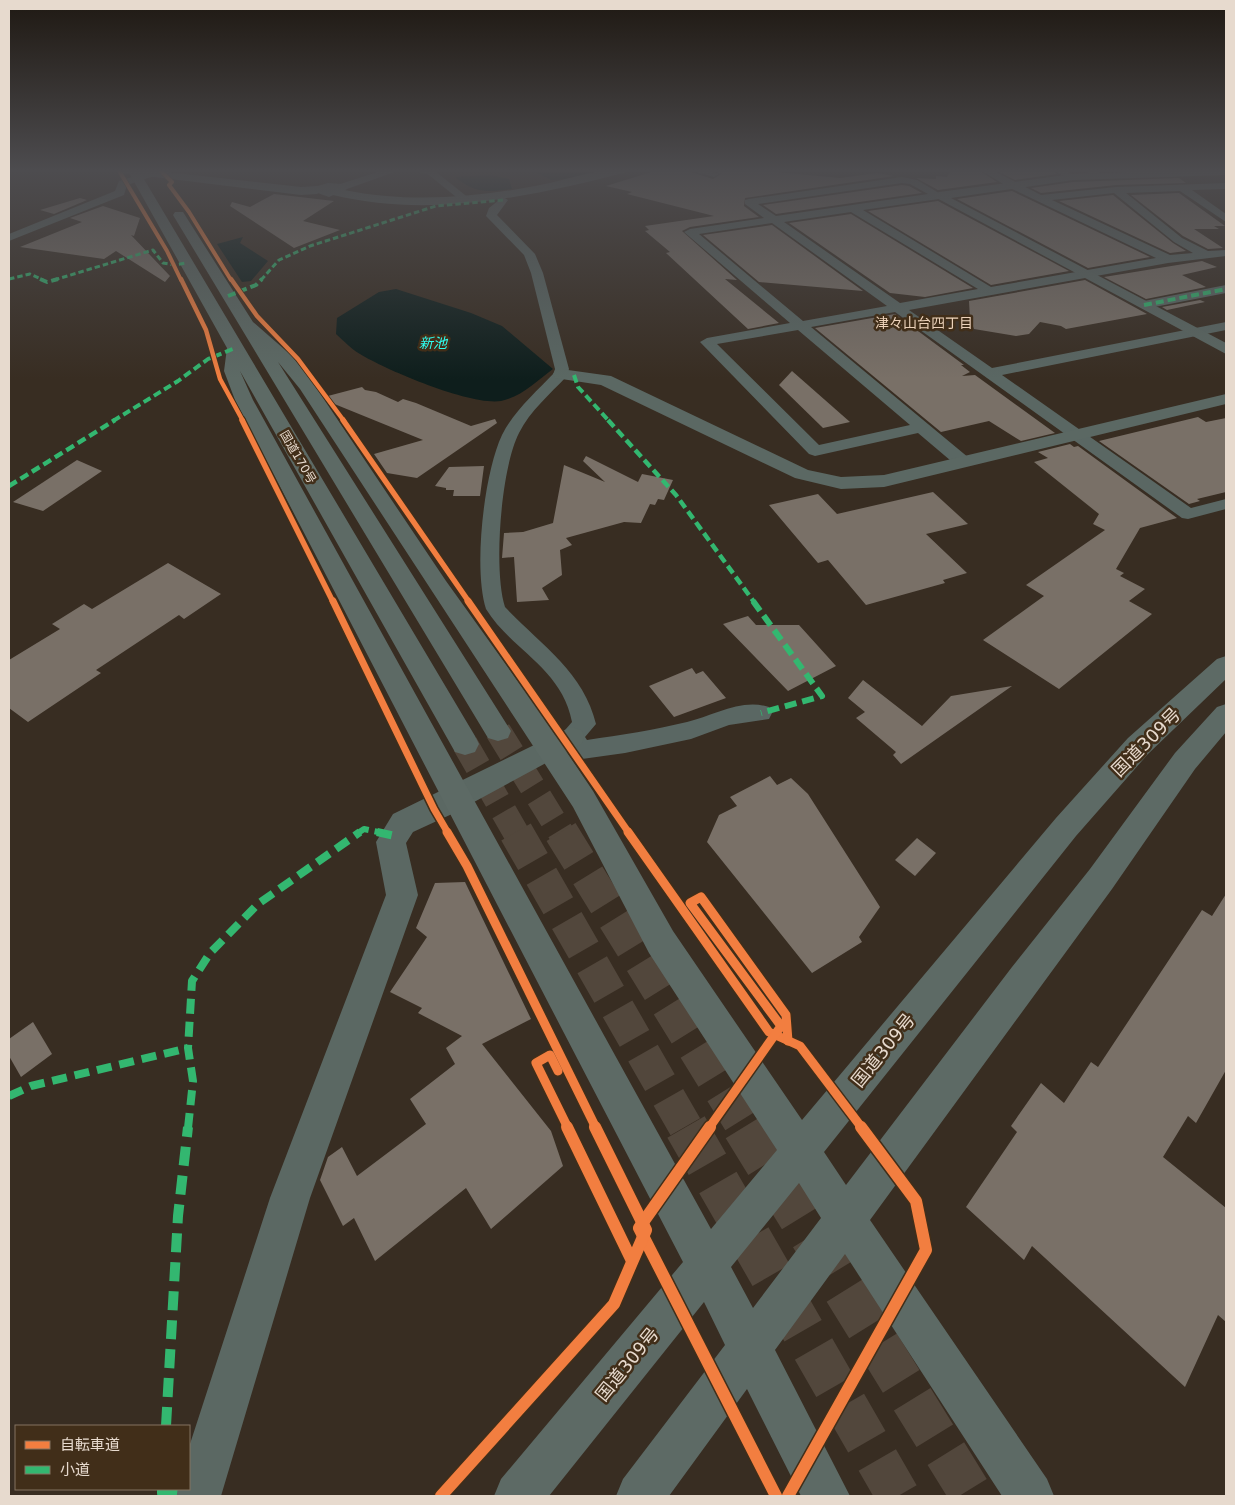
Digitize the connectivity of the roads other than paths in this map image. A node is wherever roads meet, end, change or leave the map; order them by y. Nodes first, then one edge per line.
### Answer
1 (178, 239) edge
2 (189, 239) edge
3 (514, 239) edge
4 (699, 239) edge
5 (801, 239) edge
6 (904, 239) edge
7 (1020, 239) edge
8 (1127, 239) edge
9 (1177, 239) edge
10 (1226, 253) edge
11 (1206, 255) junction
12 (1168, 259) junction
13 (1086, 274) junction
14 (1226, 289) edge
15 (989, 291) junction
16 (1144, 305) junction
17 (898, 308) junction
18 (801, 325) junction
19 (1226, 326) edge
20 (1192, 331) junction
21 (241, 337) junction
22 (1226, 349) edge
23 (990, 373) junction
24 (561, 374) junction
25 (1226, 399) edge
26 (922, 427) junction
27 (1077, 435) junction
28 (963, 462) junction
29 (1226, 504) edge
30 (1226, 665) edge
31 (761, 713) dead end
32 (1226, 714) edge
33 (498, 731) tunnel mouth
34 (560, 743) junction
35 (465, 744) tunnel mouth
36 (458, 797) junction
37 (800, 1153) junction
38 (845, 1221) junction
39 (708, 1266) junction
40 (750, 1350) junction
41 (198, 1496) edge
42 (518, 1496) edge
43 (640, 1496) edge
44 (826, 1496) edge
45 (1030, 1496) edge

1 - 21 highway, 国道170号
2 - 21 highway, 国道170号
3 - 24 street
4 - 18 street
5 - 17 street
6 - 15 street
7 - 13 street
8 - 12 street
9 - 11 street
10 - 11 street
11 - 12 street
12 - 13 street
13 - 15 street
13 - 16 street
14 - 16 street
15 - 17 street
16 - 20 street
17 - 18 street
17 - 23 street
18 - 26 street
18 - 26 street
19 - 20 street
20 - 22 street
20 - 23 street
21 - 33 highway, 国道170号
21 - 34 highway
21 - 35 highway, 国道170号
21 - 36 highway
23 - 27 street
24 - 28 street
24 - 34 street
25 - 27 street
26 - 28 street
27 - 28 street
27 - 29 street
30 - 37 highway, 国道309号
31 - 34 street
32 - 38 highway
34 - 36 street
34 - 37 highway
36 - 39 highway
36 - 41 street
37 - 38 highway
37 - 39 highway, 国道309号
38 - 40 highway
38 - 45 highway
39 - 40 highway
39 - 42 highway, 国道309号
40 - 43 highway
40 - 44 highway

